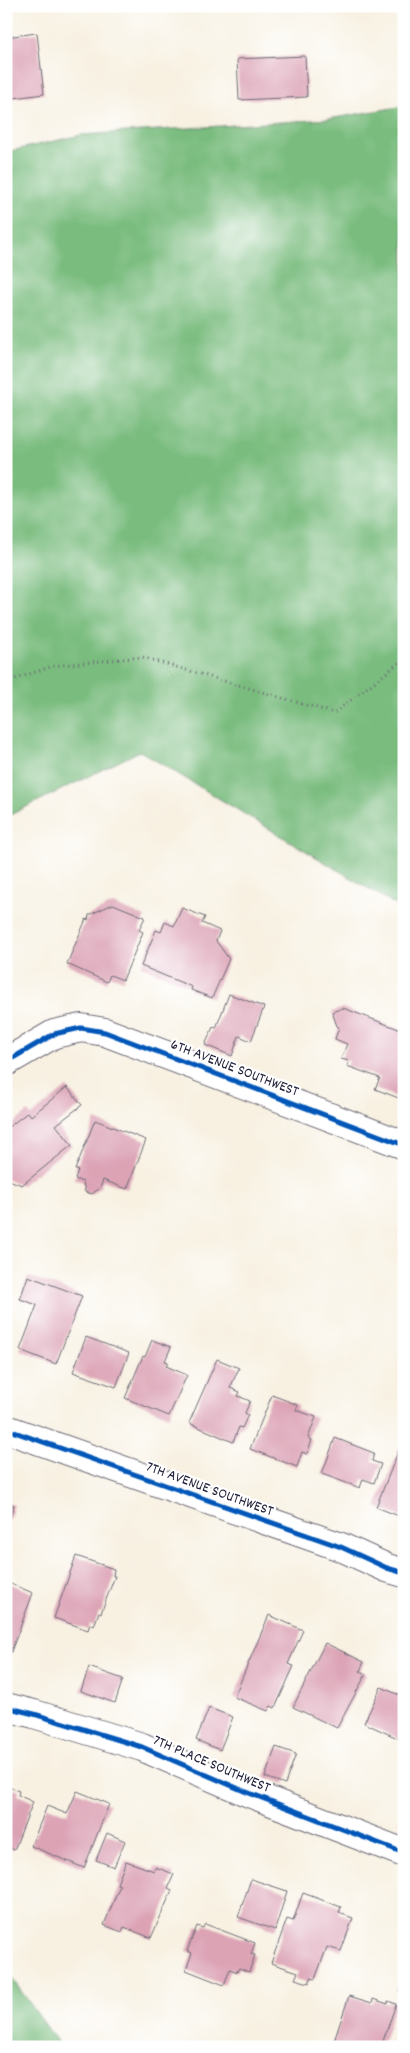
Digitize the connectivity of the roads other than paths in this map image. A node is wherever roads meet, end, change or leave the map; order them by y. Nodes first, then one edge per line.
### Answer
1 (6, 1062) edge
2 (404, 1145) edge
3 (6, 1429) edge
4 (404, 1573) edge
5 (6, 1707) edge
6 (404, 1853) edge

1 - 2 street, 6TH AVENUE SOUTHWEST
3 - 4 street, 7TH AVENUE SOUTHWEST
5 - 6 street, 7TH PLACE SOUTHWEST

